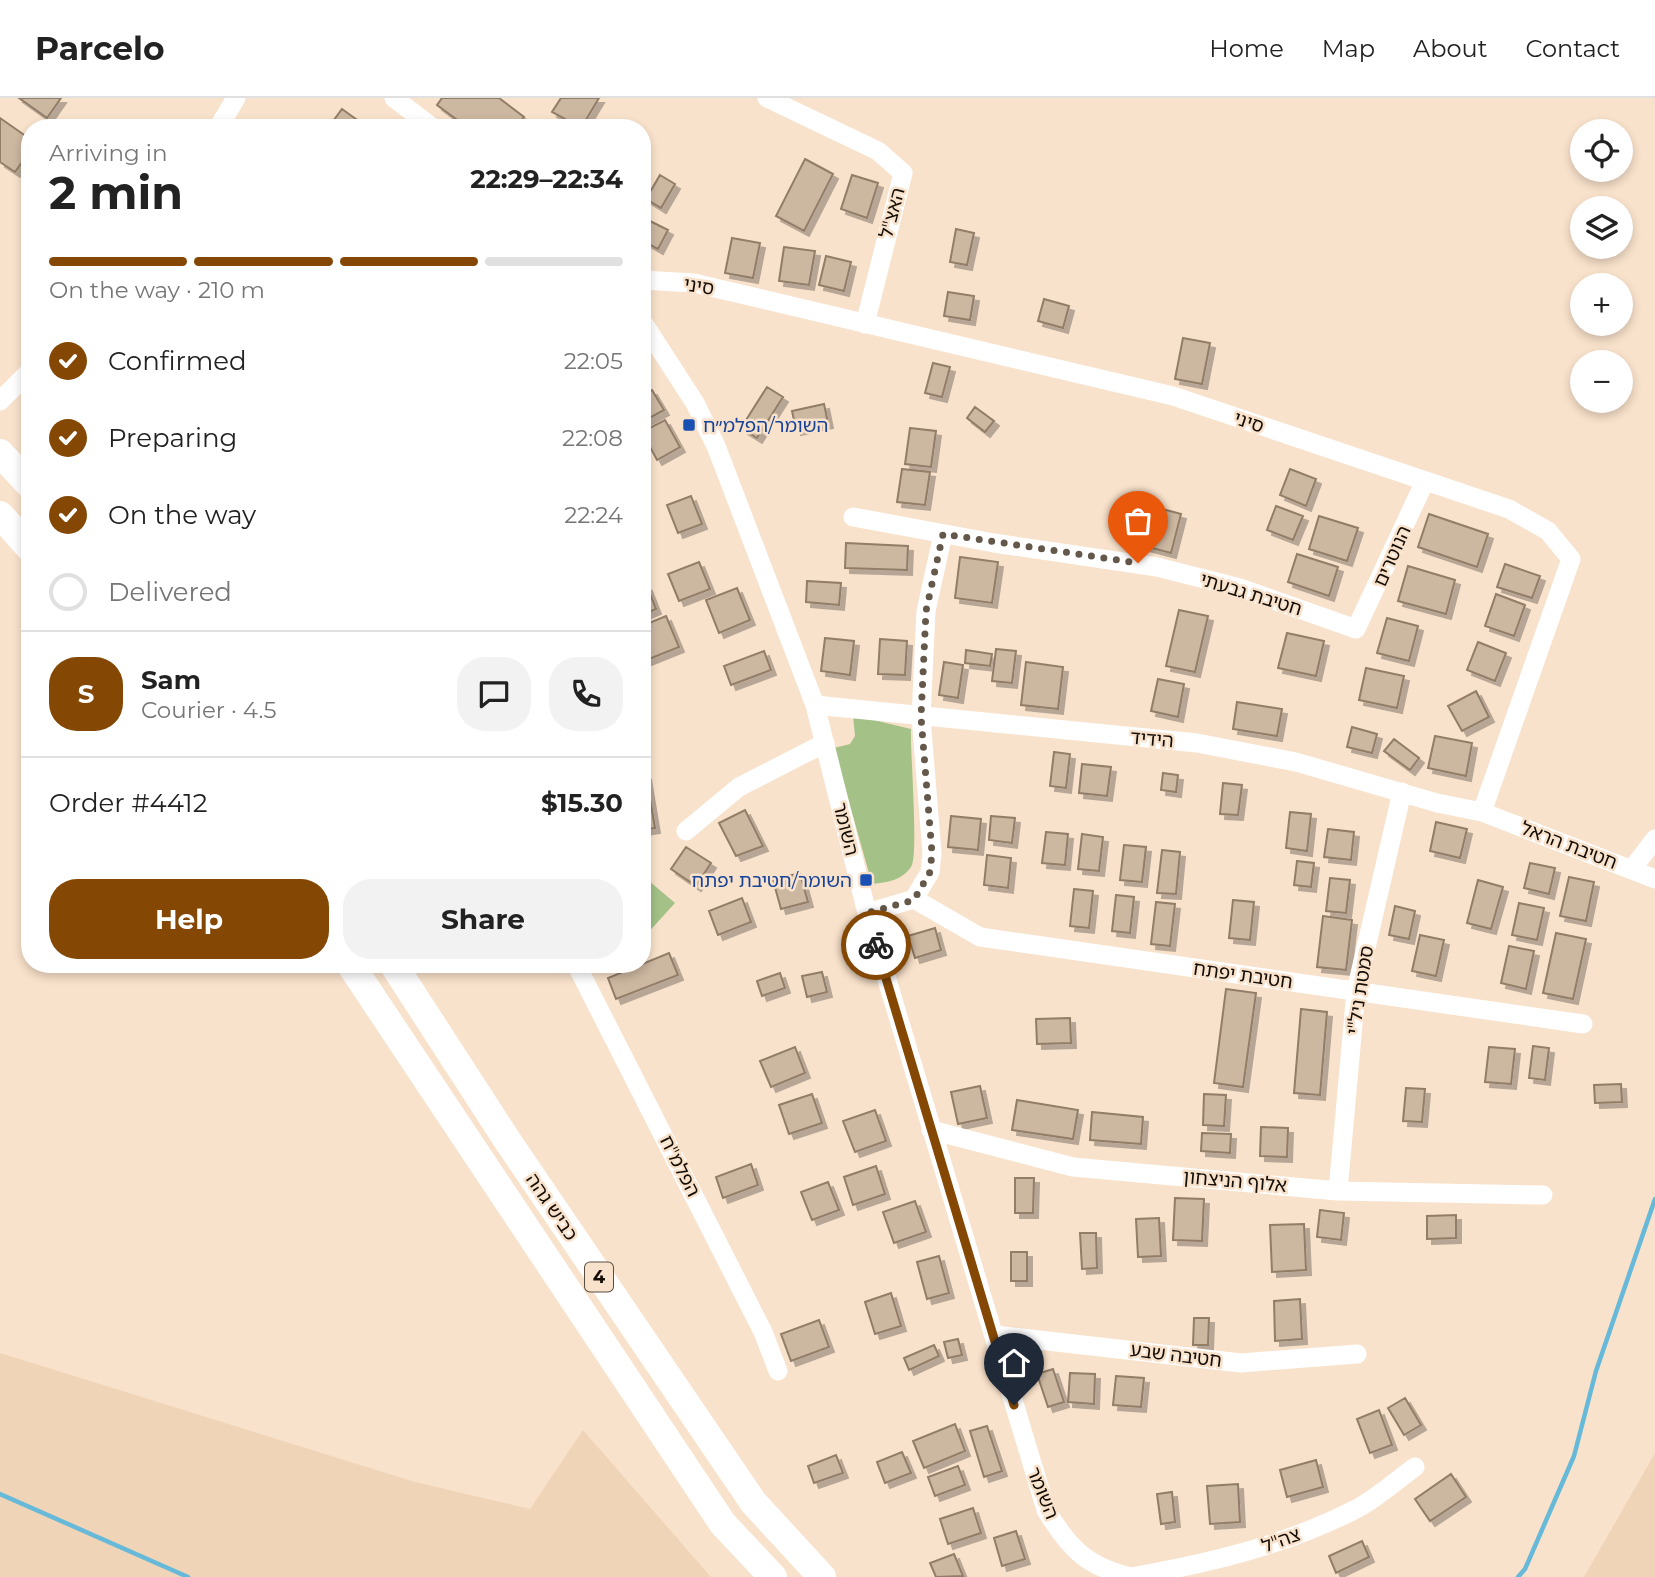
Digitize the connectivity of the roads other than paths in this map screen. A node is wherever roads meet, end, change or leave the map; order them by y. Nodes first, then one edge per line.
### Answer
1 (236, 98) edge
2 (394, 98) edge
3 (767, 98) edge
4 (223, 119) edge
5 (421, 119) edge
6 (651, 281) edge
7 (865, 324) junction
8 (651, 335) edge
9 (21, 380) edge
10 (0, 401) edge
11 (0, 453) edge
12 (21, 475) edge
13 (1425, 481) junction
14 (0, 515) edge
15 (853, 517) dead end
16 (943, 534) junction
17 (21, 538) edge
18 (1356, 629) joint
19 (815, 705) junction
20 (921, 717) junction
21 (825, 743) junction
22 (1402, 792) junction
23 (1482, 812) junction
24 (686, 831) dead end
25 (1655, 839) edge
26 (1632, 869) junction
27 (1655, 879) edge
28 (914, 900) junction
29 (867, 913) junction
30 (356, 973) edge
31 (399, 973) edge
32 (581, 973) edge
33 (1356, 991) junction
34 (1583, 1024) dead end
35 (931, 1130) junction
36 (1338, 1191) junction
37 (1543, 1195) dead end
38 (995, 1335) junction
39 (1357, 1354) dead end
40 (778, 1370) dead end
41 (1415, 1467) dead end
42 (1124, 1575) edge
43 (773, 1577) edge
44 (822, 1577) edge

1 - 4 street
2 - 5 street
3 - 7 street, האצ"ל
6 - 7 street, סיני
7 - 13 street, סיני
8 - 19 street, השומר
9 - 10 street
11 - 12 highway
13 - 18 street, הנוטרים
13 - 23 street, סיני
14 - 17 highway
15 - 16 street, חטיבת גבעתי
16 - 18 street, חטיבת גבעתי
16 - 20 street
19 - 20 street, הידיד
19 - 21 street, השומר
20 - 22 street, הידיד
20 - 28 street
21 - 24 street
21 - 29 street, השומר
22 - 23 street, הידיד
22 - 33 street, סמטת ניל"י
23 - 26 street, חטיבת הראל
25 - 26 street
26 - 27 street, חטיבת הראל
28 - 29 street
28 - 33 street, חטיבת יפתח
29 - 35 street, השומר
30 - 43 highway, כביש גהה / 4
31 - 44 highway, כביש גהה / 4
32 - 40 street, הפלמ"ח
33 - 34 street, חטיבת יפתח
33 - 36 street, סמטת ניל"י
35 - 36 street, אלוף הניצחון
35 - 38 street, השומר
36 - 37 street, אלוף הניצחון
38 - 39 street, חטיבה שבע
38 - 42 street, השומר
41 - 42 street, צה"ל

